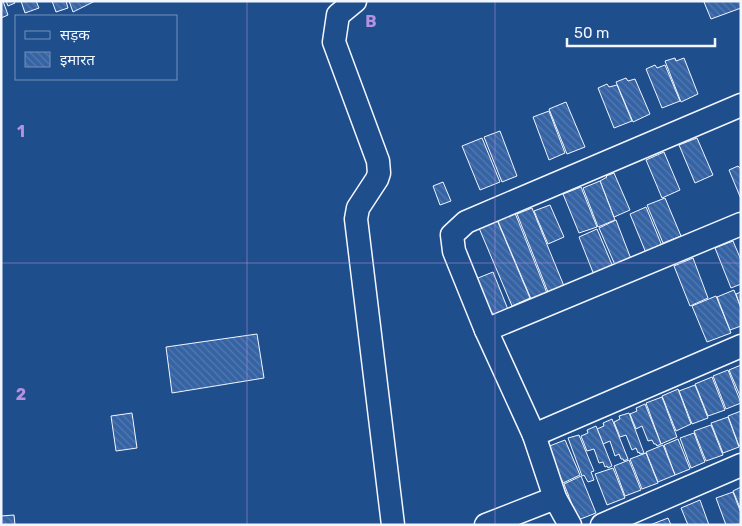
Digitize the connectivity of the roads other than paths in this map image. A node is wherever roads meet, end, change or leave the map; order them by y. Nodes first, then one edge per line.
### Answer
1 (355, 1) edge
2 (741, 105) edge
3 (741, 224) edge
4 (486, 330) junction
5 (741, 346) edge
6 (534, 435) junction
7 (741, 464) edge
8 (555, 498) junction
9 (393, 525) edge
10 (486, 525) edge
11 (570, 525) edge
12 (602, 525) edge

1 - 9 street
2 - 4 street
3 - 4 street
4 - 6 street
5 - 6 street
6 - 8 street
7 - 12 street
8 - 10 street
8 - 11 street

